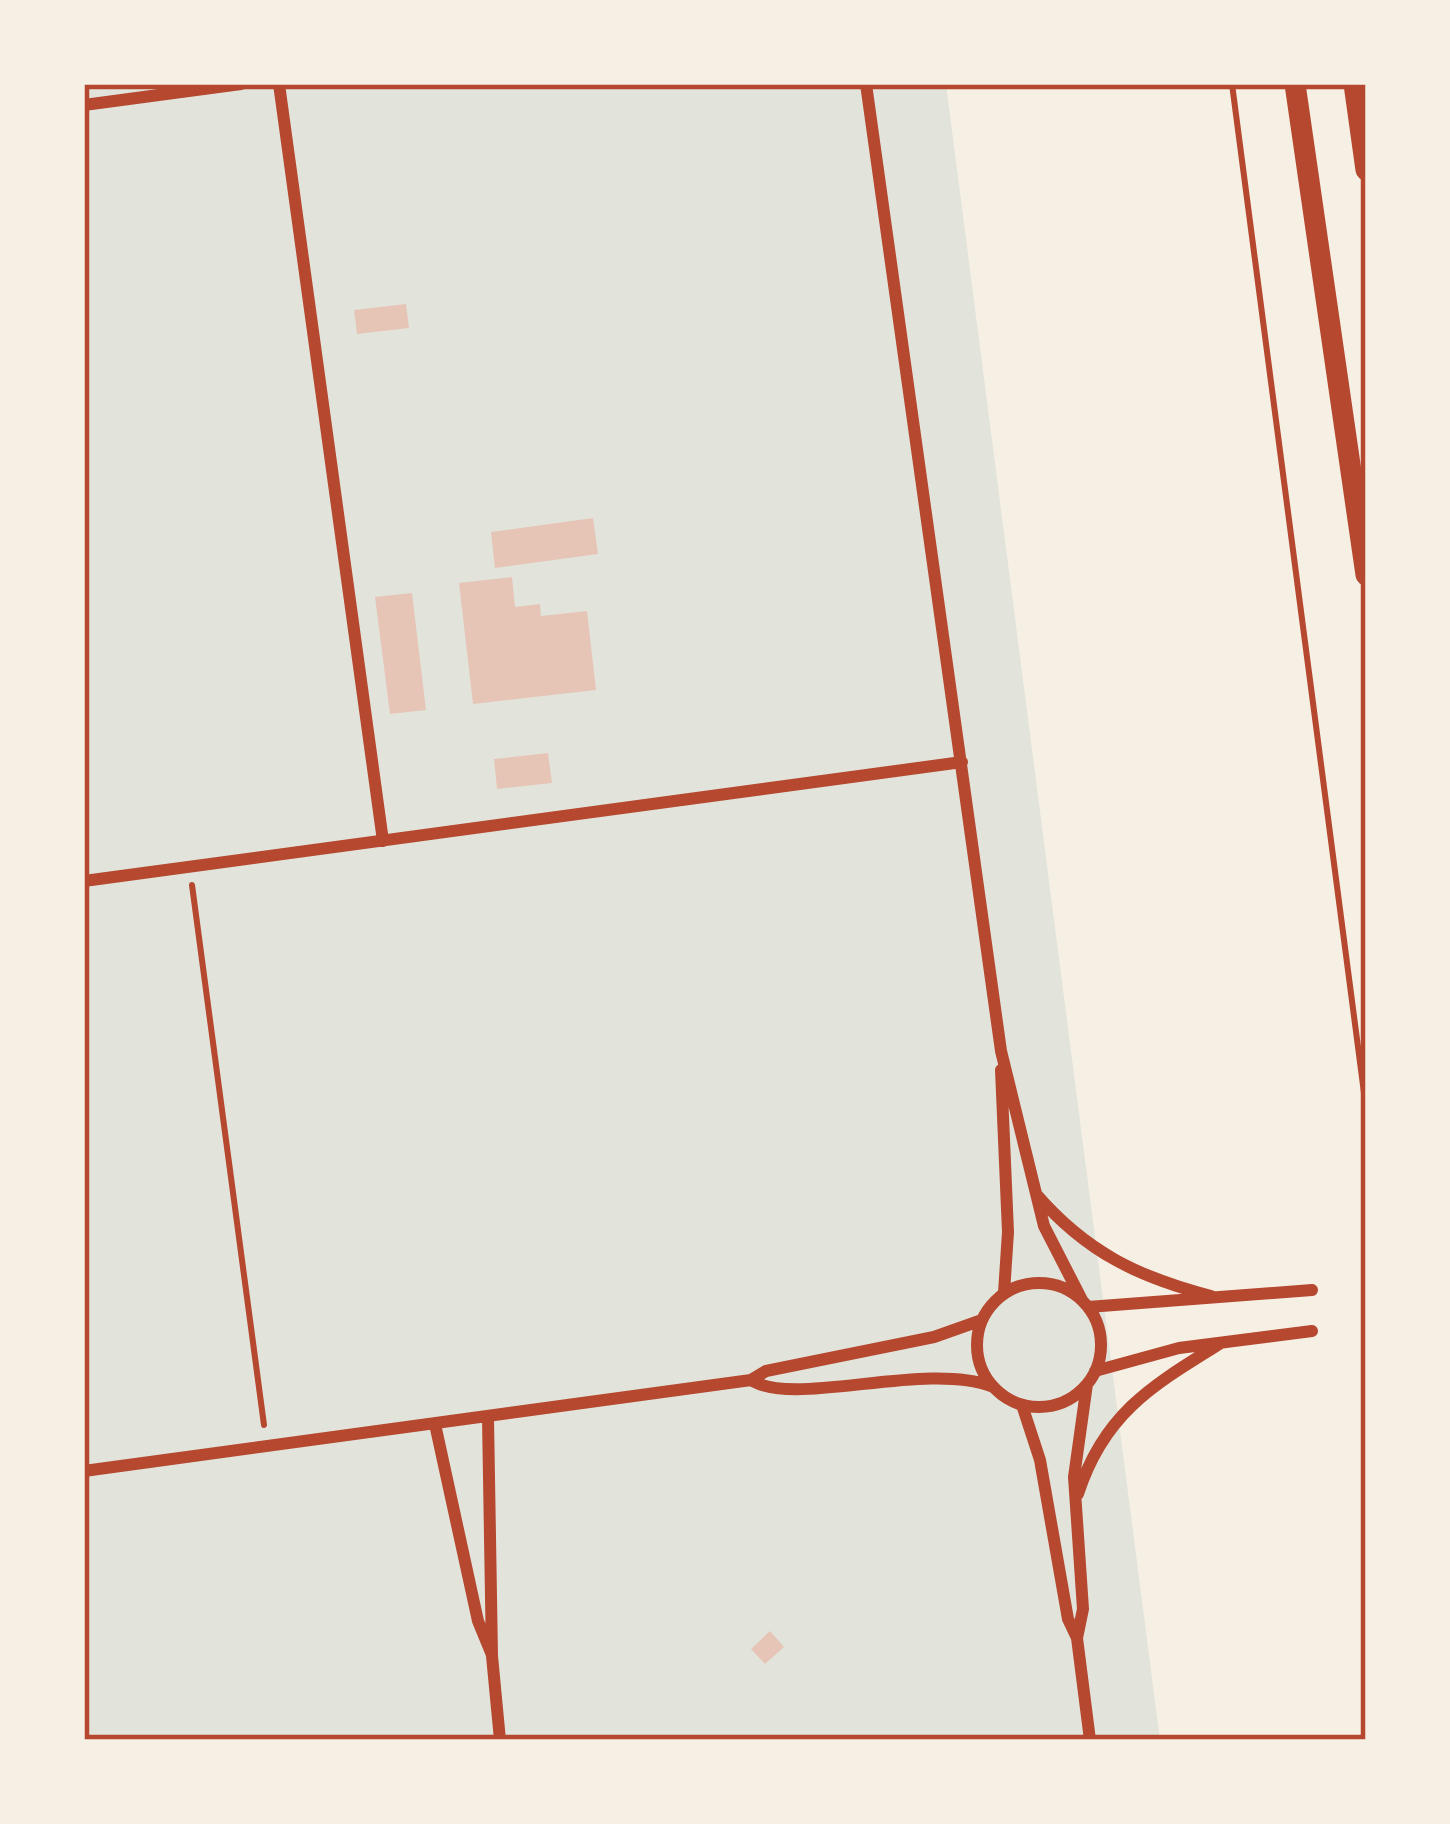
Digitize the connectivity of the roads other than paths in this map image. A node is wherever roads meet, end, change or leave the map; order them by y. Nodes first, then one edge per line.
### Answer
1 (241, 84) edge
2 (279, 84) edge
3 (866, 84) edge
4 (1295, 84) edge
5 (1354, 84) edge
6 (84, 105) edge
7 (1366, 170) edge
8 (1366, 575) edge
9 (962, 762) junction
10 (383, 841) junction
11 (84, 881) edge
12 (1001, 1051) junction
13 (1033, 1190) junction
14 (1312, 1290) dead end
15 (1004, 1293) junction
16 (1223, 1300) junction
17 (1085, 1304) junction
18 (982, 1320) junction
19 (1312, 1331) dead end
20 (1221, 1343) junction
21 (1095, 1371) junction
22 (751, 1380) junction
23 (1087, 1384) junction
24 (992, 1386) junction
25 (1022, 1405) junction
26 (488, 1418) junction
27 (434, 1424) junction
28 (84, 1471) edge
29 (1076, 1501) junction
30 (1076, 1638) junction
31 (492, 1656) junction
32 (500, 1740) edge
33 (1090, 1740) edge

1 - 6 street
2 - 10 street
3 - 9 street
4 - 8 street
5 - 7 street
9 - 10 street
9 - 12 street
10 - 11 street
12 - 13 street
12 - 15 street
13 - 16 street
13 - 17 street
14 - 16 street
15 - 17 street
15 - 18 street
16 - 17 street
17 - 21 street
18 - 22 street
18 - 24 street
19 - 20 street
20 - 21 street
20 - 29 street
21 - 23 street
22 - 24 street
22 - 26 street
23 - 25 street
23 - 29 street
24 - 25 street
25 - 30 street
26 - 27 street
26 - 31 street
27 - 28 street
27 - 31 street
29 - 30 street
30 - 33 street
31 - 32 street

